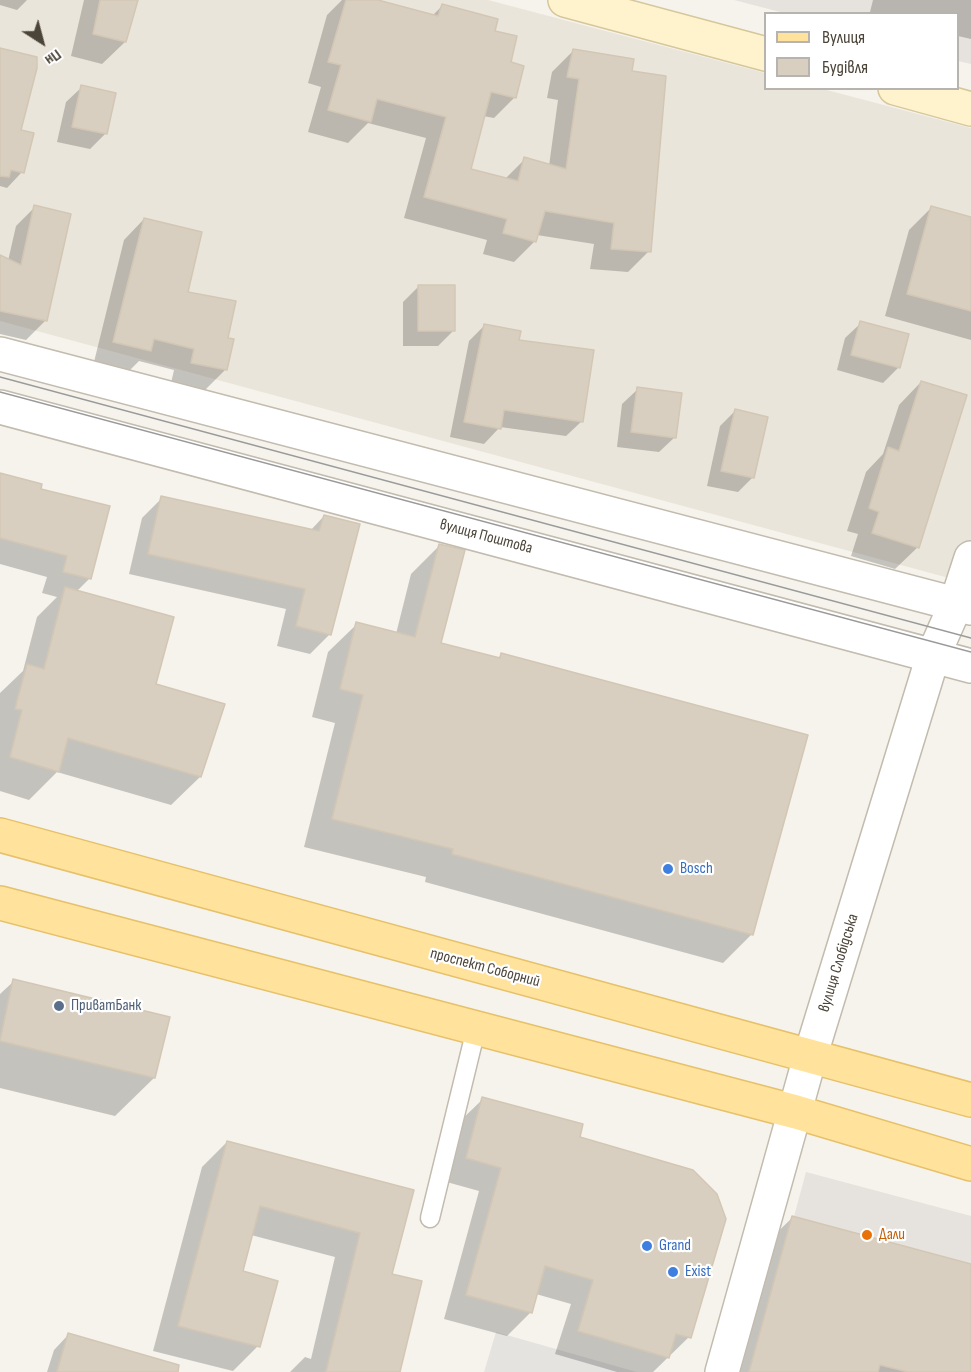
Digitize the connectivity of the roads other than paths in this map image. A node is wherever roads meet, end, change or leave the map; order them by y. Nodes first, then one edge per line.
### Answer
1 (565, 0) edge
2 (764, 54) edge
3 (902, 90) edge
4 (971, 109) edge
5 (0, 354) edge
6 (0, 407) edge
7 (971, 558) edge
8 (964, 606) edge
9 (933, 656) junction
10 (971, 666) edge
11 (0, 835) edge
12 (0, 903) edge
13 (477, 1029) junction
14 (810, 1057) junction
15 (971, 1100) edge
16 (796, 1112) junction
17 (971, 1164) edge
18 (430, 1218) dead end
19 (722, 1372) edge

1 - 2 street
3 - 4 street
5 - 8 street
6 - 9 street, вулиця Поштова
7 - 8 street, вулиця Слобідська
8 - 9 street, вулиця Слобідська
9 - 10 street, вулиця Поштова
9 - 14 street, вулиця Слобідська
11 - 14 main road, проспект Соборний
12 - 13 main road
13 - 16 main road
13 - 18 lane
14 - 15 main road, проспект Соборний
14 - 16 street, вулиця Слобідська
16 - 17 main road
16 - 19 street, вулиця Слобідська

